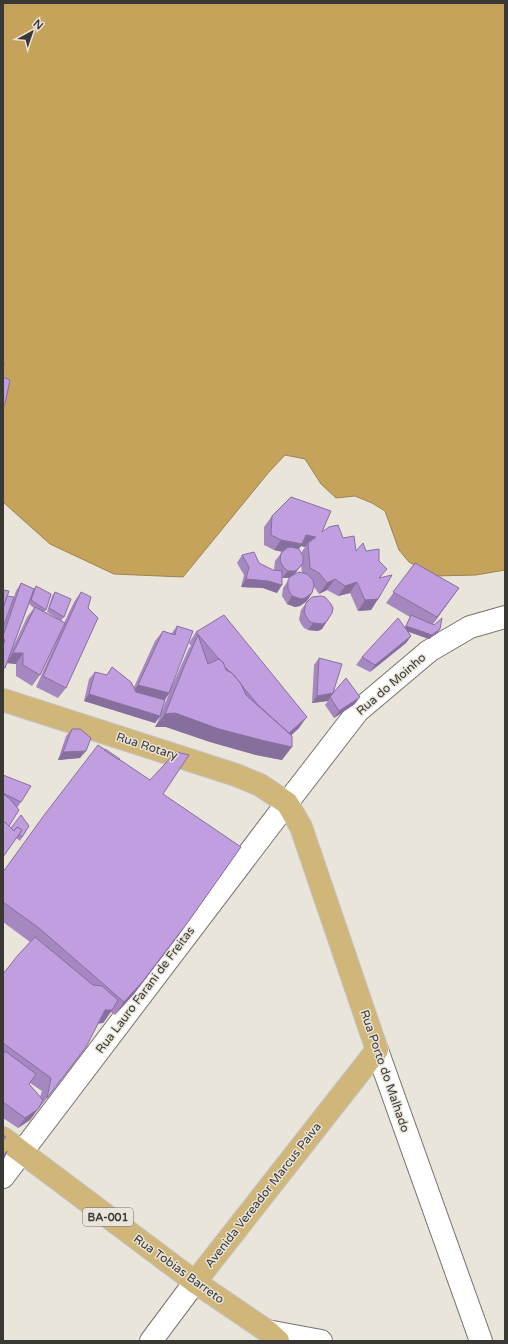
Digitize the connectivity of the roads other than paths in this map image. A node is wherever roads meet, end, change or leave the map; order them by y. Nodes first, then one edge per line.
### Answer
1 (505, 617) edge
2 (3, 700) edge
3 (287, 803) junction
4 (377, 1050) junction
5 (3, 1138) edge
6 (22, 1152) junction
7 (3, 1177) edge
8 (195, 1282) junction
9 (273, 1336) edge
10 (151, 1341) edge
11 (320, 1341) edge
12 (481, 1341) edge

1 - 3 street, Rua do Moinho
2 - 3 main road, Rua Rotary
3 - 4 main road, Rua Porto do Malhado
3 - 6 street, Rua Lauro Farani de Freitas
4 - 8 main road, Avenida Vereador Marcus Paiva
4 - 12 street, Rua Porto do Malhado
5 - 6 main road, Rua Tobias Barreto / BA-001
6 - 7 street, Rua Lauro Farani de Freitas
6 - 8 main road, Rua Tobias Barreto / BA-001
8 - 9 main road, Rua Tobias Barreto / BA-001
8 - 10 street, Avenida Vereador Marcus Paiva
9 - 11 street

